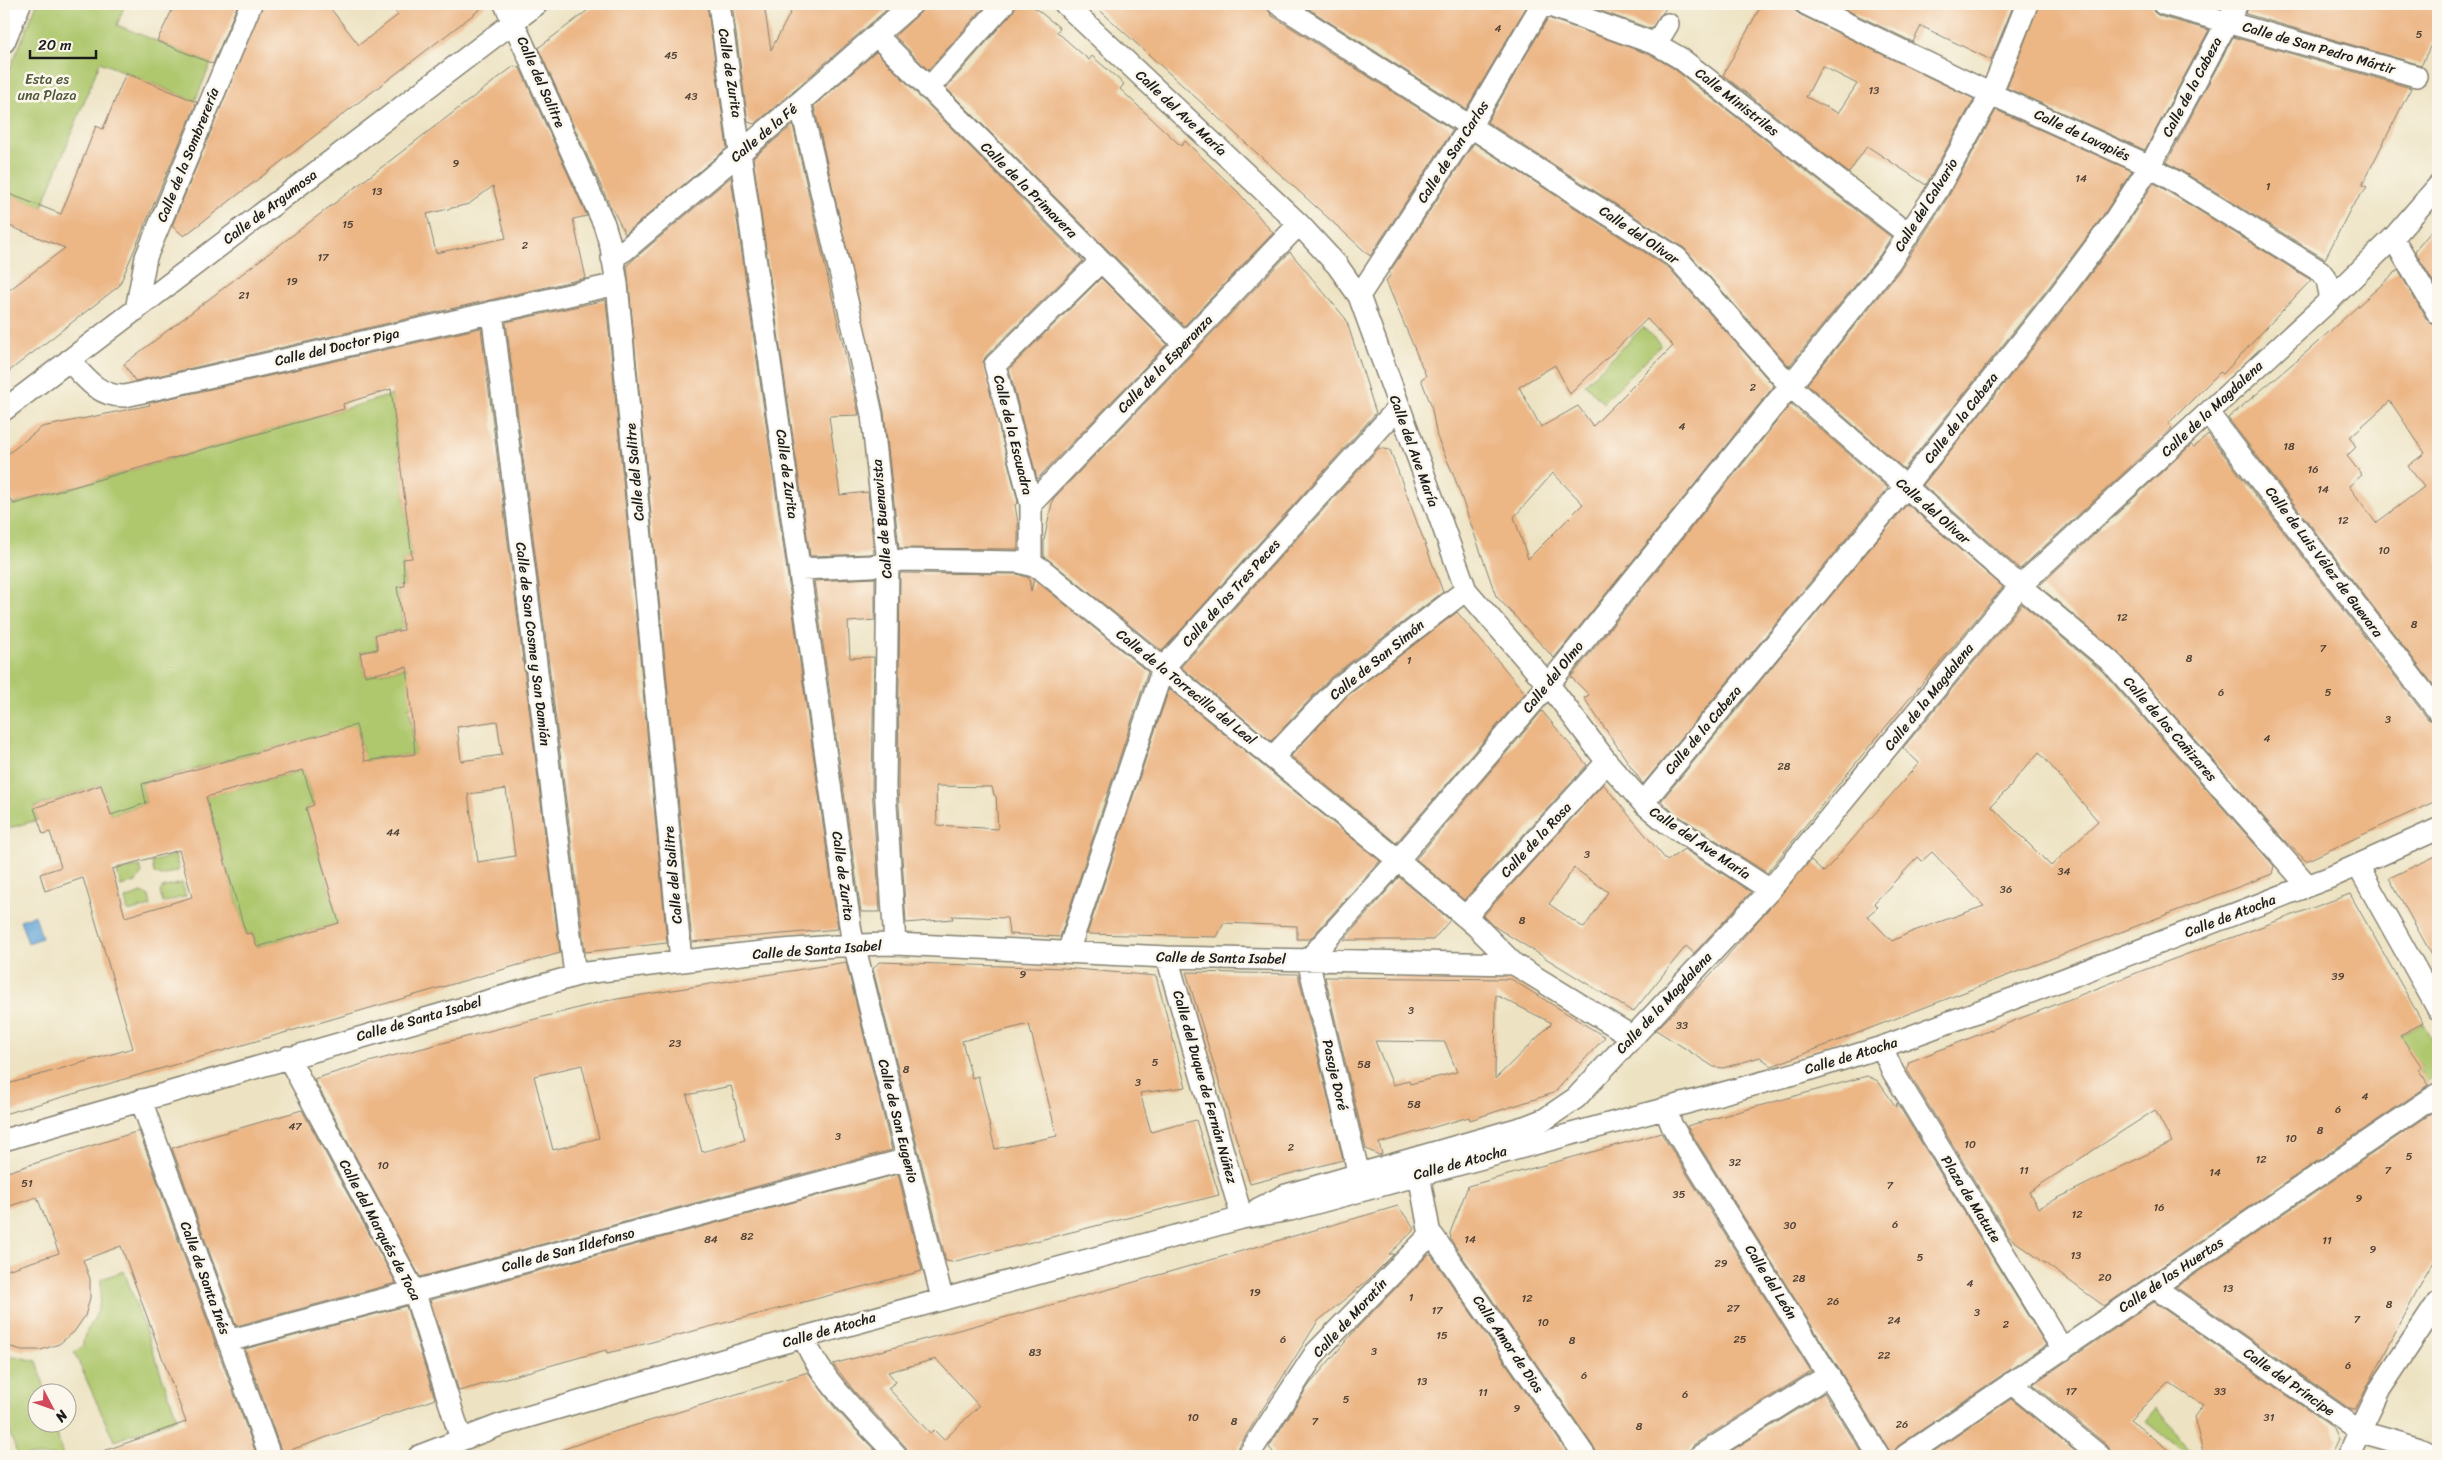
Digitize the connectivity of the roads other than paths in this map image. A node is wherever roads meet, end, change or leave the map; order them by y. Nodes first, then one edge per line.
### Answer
1 (20, 4) edge
2 (250, 4) edge
3 (537, 4) edge
4 (719, 4) edge
5 (912, 4) edge
6 (1004, 4) edge
7 (1065, 4) edge
8 (1278, 4) edge
9 (1544, 4) edge
10 (1806, 4) edge
11 (2027, 4) edge
12 (2163, 4) edge
13 (510, 12) edge
14 (2232, 13) edge
15 (1668, 24) dead end
16 (876, 36) junction
17 (4, 42) edge
18 (1656, 44) junction
19 (2416, 76) dead end
20 (928, 89) junction
21 (1991, 94) junction
22 (800, 102) junction
23 (1471, 125) junction
24 (742, 152) junction
25 (2150, 166) junction
26 (2438, 186) edge
27 (1299, 224) junction
28 (1909, 235) junction
29 (2393, 238) junction
30 (612, 258) junction
31 (1101, 262) junction
32 (617, 284) junction
33 (1359, 296) junction
34 (2330, 300) junction
35 (136, 310) junction
36 (492, 312) junction
37 (2438, 314) edge
38 (1184, 344) junction
39 (69, 360) junction
40 (1790, 386) junction
41 (1398, 408) junction
42 (4, 410) edge
43 (2208, 413) junction
44 (1906, 488) junction
45 (1031, 504) junction
46 (888, 563) junction
47 (1031, 564) junction
48 (801, 569) junction
49 (2020, 586) junction
50 (1466, 590) junction
51 (1163, 668) junction
52 (1548, 685) junction
53 (2438, 711) edge
54 (1273, 757) junction
55 (1607, 762) junction
56 (1643, 803) junction
57 (2438, 829) edge
58 (1398, 860) junction
59 (2358, 866) junction
60 (2308, 886) junction
61 (1770, 890) junction
62 (1465, 917) junction
63 (894, 944) junction
64 (854, 945) junction
65 (1068, 952) junction
66 (1167, 957) junction
67 (1308, 960) junction
68 (681, 961) junction
69 (1514, 964) junction
70 (575, 975) junction
71 (2438, 1009) edge
72 (1633, 1037) junction
73 (1882, 1047) junction
74 (288, 1057) junction
75 (2438, 1094) edge
76 (141, 1100) junction
77 (1665, 1108) junction
78 (1552, 1115) joint
79 (4, 1140) edge
80 (908, 1159) junction
81 (1419, 1174) junction
82 (1361, 1182) junction
83 (1242, 1218) junction
84 (1428, 1235) junction
85 (2154, 1287) junction
86 (414, 1291) junction
87 (942, 1298) junction
88 (2438, 1302) edge
89 (804, 1337) junction
90 (228, 1341) junction
91 (2063, 1350) junction
92 (1829, 1376) junction
93 (2011, 1383) junction
94 (2360, 1432) junction
95 (461, 1440) junction
96 (1256, 1453) edge
97 (270, 1456) edge
98 (421, 1456) edge
99 (897, 1456) edge
100 (1585, 1456) edge
101 (1700, 1456) edge
102 (1879, 1456) edge
103 (1905, 1456) edge
104 (2100, 1456) edge
105 (2348, 1456) edge
106 (2435, 1456) edge

1 - 17 street
2 - 35 street, Calle de la Sombrerería
3 - 13 street, Calle de Argumosa
4 - 24 street, Calle de Zurita
5 - 16 street, Calle de la Fé
6 - 20 street
7 - 27 street, Calle del Ave María
8 - 23 street, Calle del Olivar
9 - 18 street, Calle Ministriles
9 - 23 street, Calle de San Carlos
10 - 21 street, Calle de Lavapiés
11 - 21 street, Calle del Calvario
12 - 14 street, Calle de San Pedro Mártir
13 - 30 street, Calle del Salitre
13 - 35 street, Calle de Argumosa
14 - 19 street, Calle de San Pedro Mártir
14 - 25 street, Calle de la Cabeza
15 - 18 street
16 - 20 street, Calle de la Primavera
16 - 22 street, Calle de la Fé
18 - 28 street, Calle Ministriles
20 - 31 street, Calle de la Primavera
21 - 25 street, Calle de Lavapiés
21 - 28 street, Calle del Calvario
22 - 24 street, Calle de la Fé
22 - 46 street, Calle de Buenavista
23 - 33 street, Calle de San Carlos
23 - 40 street, Calle del Olivar
24 - 30 street, Calle de la Fé
24 - 48 street, Calle de Zurita
25 - 34 street, Calle de Lavapiés
25 - 44 street, Calle de la Cabeza
26 - 29 street, Calle de la Magdalena
27 - 33 street, Calle del Ave María
27 - 38 street, Calle de la Esperanza
28 - 40 street, Calle del Calvario
29 - 34 street, Calle de la Magdalena
29 - 37 street
30 - 32 street, Calle del Salitre
31 - 38 street, Calle de la Primavera
31 - 45 street, Calle de la Escuadra
32 - 36 street, Calle del Doctor Piga
32 - 68 street, Calle del Salitre
33 - 41 street, Calle del Ave María
34 - 43 street, Calle de la Magdalena
35 - 39 street, Calle de Argumosa
36 - 39 street, Calle del Doctor Piga
36 - 70 street, Calle de San Cosme y San Damián
38 - 45 street, Calle de la Esperanza
39 - 42 street, Calle de Argumosa
40 - 44 street, Calle del Olivar
40 - 52 street, Calle del Olmo
41 - 50 street, Calle del Ave María
41 - 51 street, Calle de los Tres Peces
43 - 49 street, Calle de la Magdalena
43 - 53 street, Calle de Luis Vélez de Guevara
44 - 49 street, Calle del Olivar
44 - 56 street, Calle de la Cabeza
45 - 47 street, Calle de la Escuadra
46 - 47 street, Calle de la Torrecilla del Leal
46 - 48 street, Calle de la Torrecilla del Leal
46 - 63 street, Calle de Buenavista
47 - 51 street, Calle de la Torrecilla del Leal
48 - 64 street, Calle de Zurita
49 - 60 street, Calle de los Cañizares
49 - 61 street, Calle de la Magdalena
50 - 52 street, Calle del Ave María
50 - 54 street, Calle de San Simón
51 - 54 street, Calle de la Torrecilla del Leal
51 - 65 street, Calle de los Tres Peces
52 - 55 street, Calle del Ave María
52 - 58 street, Calle del Olmo
54 - 58 street, Calle de la Torrecilla del Leal
55 - 56 street, Calle del Ave María
55 - 62 street, Calle de la Rosa
56 - 61 street, Calle del Ave María
57 - 59 street, Calle de Atocha
58 - 62 street, Calle de la Torrecilla del Leal
58 - 67 street, Calle del Olmo
59 - 60 street, Calle de Atocha
59 - 71 street
60 - 73 street, Calle de Atocha
61 - 72 street, Calle de la Magdalena
62 - 69 street, Calle de la Torrecilla del Leal
63 - 64 street, Calle de Santa Isabel
63 - 65 street, Calle de Santa Isabel
64 - 68 street, Calle de Santa Isabel
64 - 80 street, Calle de San Eugenio
65 - 66 street, Calle de Santa Isabel
66 - 67 street, Calle de Santa Isabel
66 - 83 street, Calle del Duque de Fernán Núñez
67 - 69 street, Calle de Santa Isabel
67 - 82 street, Pasaje Doré
68 - 70 street, Calle de Santa Isabel
69 - 72 street
70 - 74 street, Calle de Santa Isabel
72 - 78 street, Calle de la Magdalena
73 - 77 street, Calle de Atocha
73 - 91 street, Plaza de Matute
74 - 76 street, Calle de Santa Isabel
74 - 86 street, Calle del Marqués de Toca
75 - 85 street, Calle de las Huertas
76 - 79 street, Calle de Santa Isabel
76 - 90 street, Calle de Santa Inés
77 - 81 street, Calle de Atocha
77 - 92 street, Calle del León
78 - 82 street, Calle de Atocha
80 - 86 street, Calle de San Ildefonso
80 - 87 street, Calle de San Eugenio
81 - 82 street, Calle de Atocha
81 - 84 street, Calle Amor de Dios
82 - 83 street, Calle de Atocha
83 - 87 street, Calle de Atocha
84 - 96 street, Calle de Moratín
84 - 100 street, Calle Amor de Dios
85 - 91 street, Calle de las Huertas
85 - 94 street, Calle del Príncipe
86 - 90 street, Calle de San Ildefonso
86 - 95 street, Calle del Marqués de Toca
87 - 89 street, Calle de Atocha
88 - 94 street
89 - 95 street, Calle de Atocha
89 - 99 street
90 - 97 street, Calle de Santa Inés
91 - 93 street, Calle de las Huertas
92 - 101 street
92 - 102 street, Calle del León
93 - 103 street, Calle de las Huertas
93 - 104 street
94 - 105 street
94 - 106 street, Calle del Príncipe
95 - 98 street, Calle de Atocha

